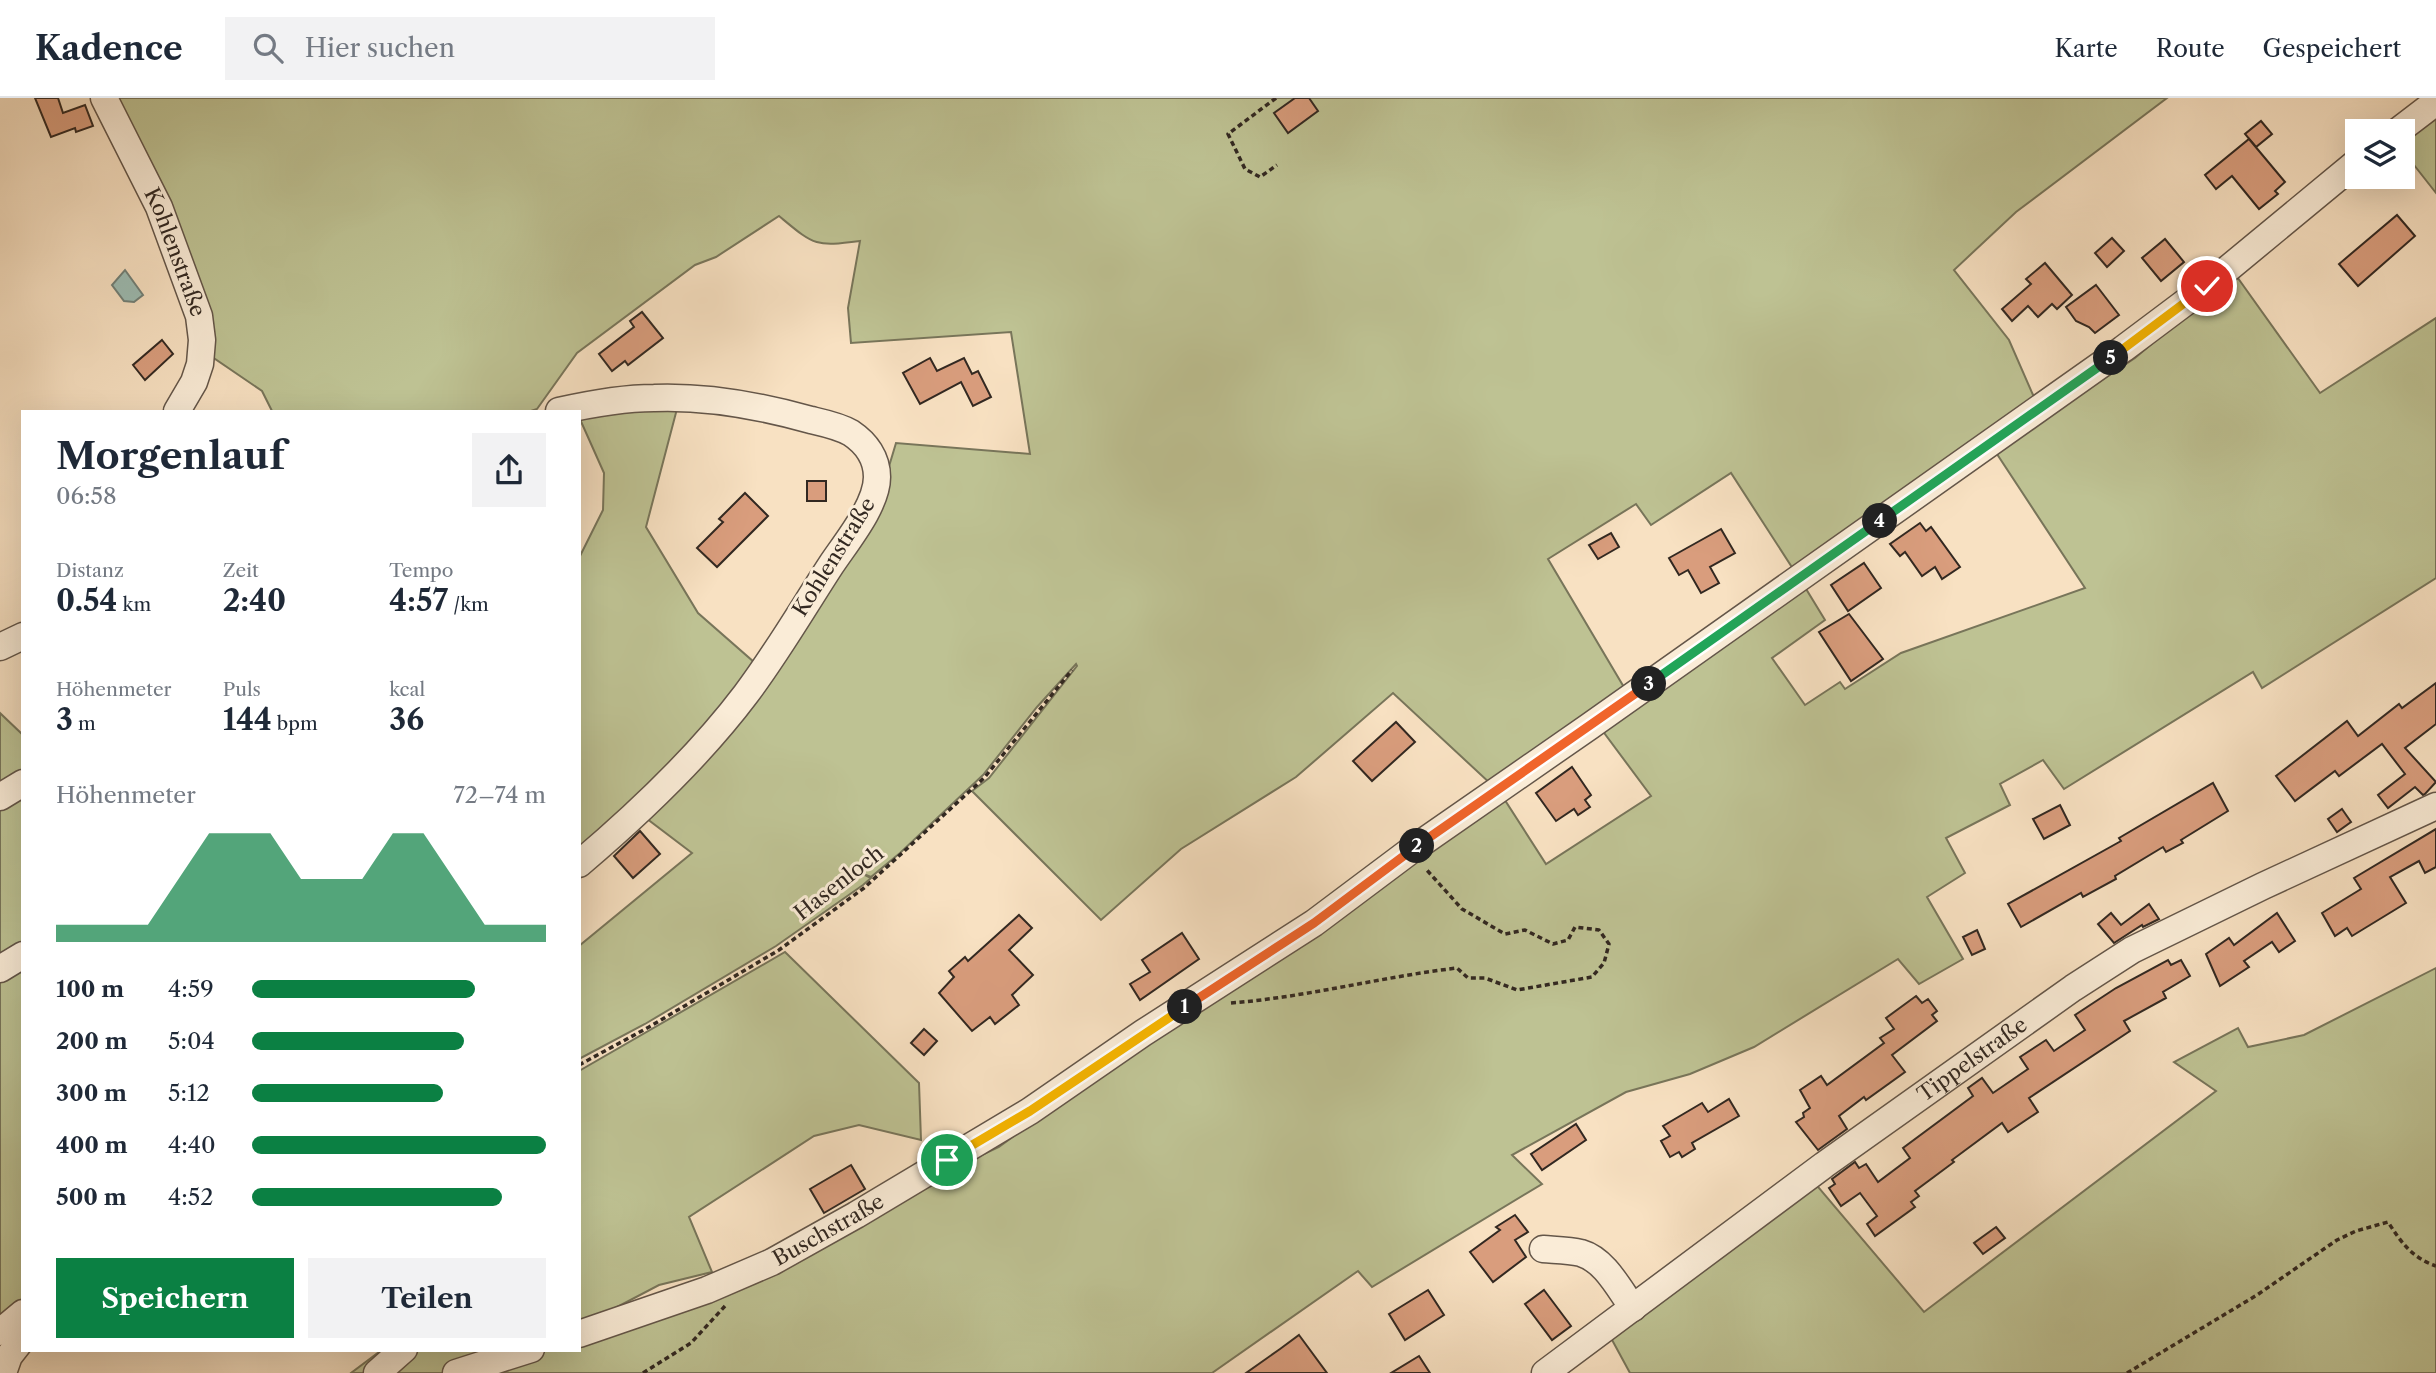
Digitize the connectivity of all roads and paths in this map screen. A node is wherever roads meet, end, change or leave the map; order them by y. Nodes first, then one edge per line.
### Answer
1 (104, 98) edge
2 (1276, 98) edge
3 (2436, 102) edge
4 (2414, 119) edge
5 (1278, 165) dead end
6 (2345, 172) edge
7 (178, 410) edge
8 (564, 410) edge
9 (21, 637) edge
10 (0, 647) edge
11 (1072, 670) dead end
12 (21, 784) edge
13 (0, 797) edge
14 (2436, 806) edge
15 (1410, 850) junction
16 (581, 862) edge
17 (21, 956) edge
18 (0, 969) edge
19 (1232, 1003) dead end
20 (581, 1064) edge
21 (1543, 1249) dead end
22 (2436, 1266) edge
23 (735, 1278) junction
24 (1633, 1308) junction
25 (21, 1315) edge
26 (0, 1332) edge
27 (581, 1333) edge
28 (21, 1341) edge
29 (401, 1352) edge
30 (522, 1352) edge
31 (3, 1373) edge
32 (377, 1373) edge
33 (456, 1373) edge
34 (643, 1373) edge
35 (1545, 1373) edge
36 (2127, 1373) edge

1 - 7 street, Kohlenstraße
2 - 5 path
3 - 4 street
6 - 15 street, Buschstraße
8 - 16 street, Kohlenstraße
9 - 10 street
11 - 20 path, Hasenloch
12 - 13 street
14 - 24 street, Tippelstraße
15 - 19 path
15 - 23 street, Buschstraße
17 - 18 street
21 - 24 street
22 - 36 path
23 - 27 street, Buschstraße
23 - 34 path
24 - 35 street, Tippelstraße
25 - 26 street
28 - 31 street
29 - 32 street
30 - 33 street

